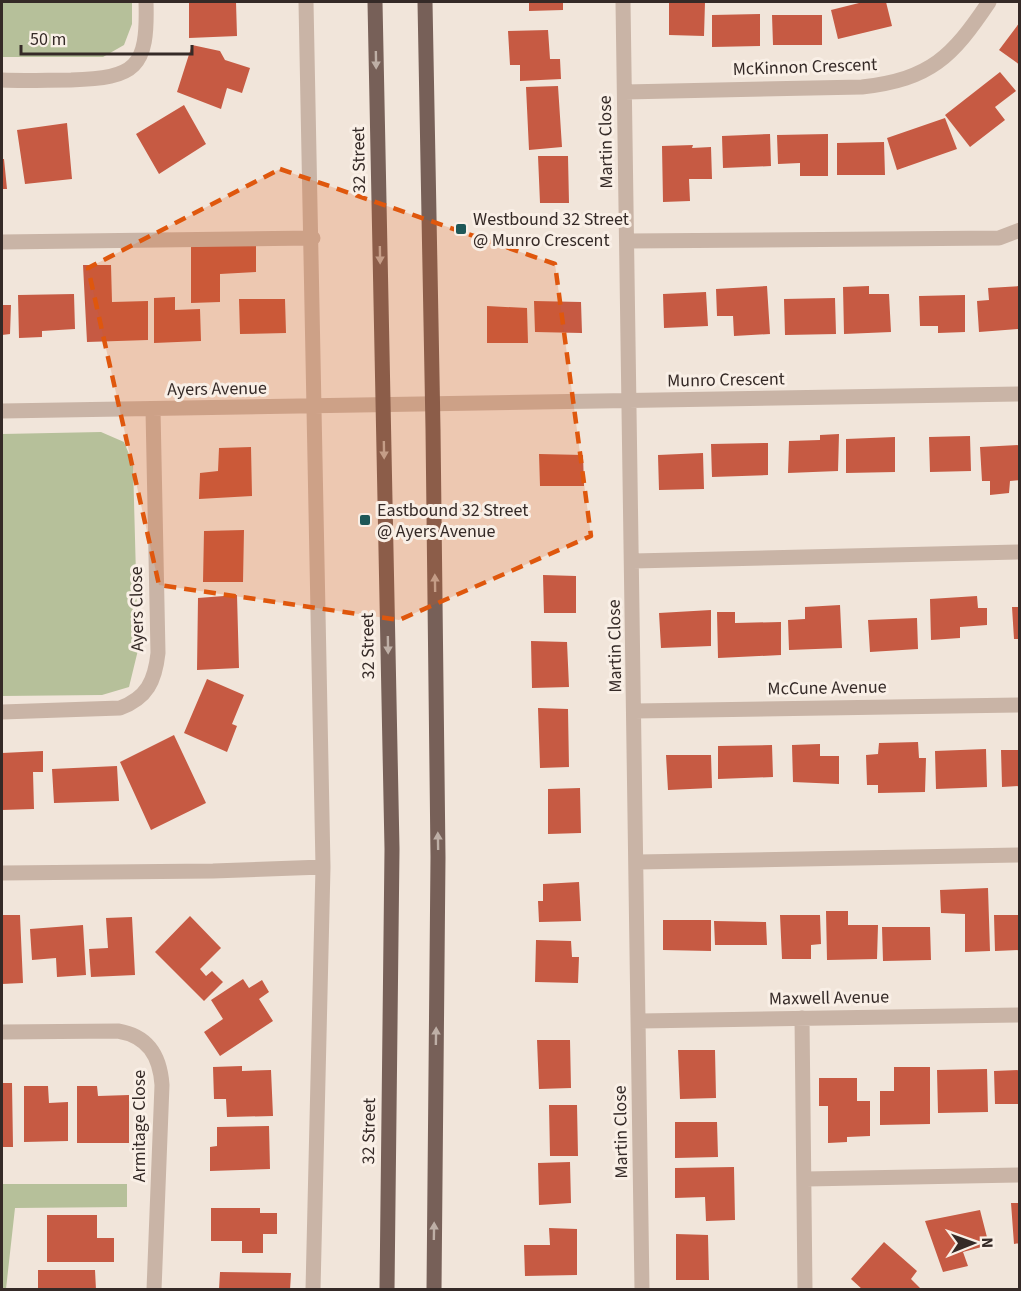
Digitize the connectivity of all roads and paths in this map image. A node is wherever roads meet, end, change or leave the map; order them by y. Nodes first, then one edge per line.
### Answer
1 (146, 2) edge
2 (306, 2) edge
3 (375, 2) edge
4 (425, 2) edge
5 (623, 2) edge
6 (989, 2) edge
7 (2, 81) edge
8 (625, 92) junction
9 (1020, 230) edge
10 (313, 238) junction
11 (2, 242) edge
12 (628, 242) junction
13 (1020, 394) edge
14 (630, 401) junction
15 (383, 405) junction
16 (433, 405) junction
17 (315, 407) junction
18 (153, 410) junction
19 (2, 411) edge
20 (1020, 552) edge
21 (633, 561) junction
22 (1020, 705) edge
23 (635, 711) junction
24 (2, 712) edge
25 (1020, 855) edge
26 (638, 862) junction
27 (323, 867) junction
28 (2, 873) edge
29 (1020, 1015) edge
30 (802, 1018) junction
31 (640, 1021) junction
32 (2, 1032) edge
33 (1020, 1175) edge
34 (806, 1179) junction
35 (154, 1290) edge
36 (313, 1290) edge
37 (387, 1290) edge
38 (434, 1290) edge
39 (642, 1290) edge
40 (805, 1290) edge

1 - 7 street
2 - 10 street
3 -> 15 main road, 32 Street
4 - 16 main road
5 - 8 street, Martin Close
6 - 8 street, McKinnon Crescent
8 - 12 street, Martin Close
9 - 12 street
10 - 11 street
10 - 17 street
12 - 14 street, Martin Close
13 - 14 street, Munro Crescent
14 - 16 street, Munro Crescent
14 - 21 street, Martin Close
15 - 16 street, Ayers Avenue
15 - 17 street, Ayers Avenue
15 -> 37 main road, 32 Street
38 -> 16 main road
17 - 18 street, Ayers Avenue
17 - 27 street
18 - 19 street, Ayers Avenue
18 - 24 street, Ayers Close
20 - 21 street
21 - 23 street, Martin Close
22 - 23 street, McCune Avenue
23 - 26 street, Martin Close
25 - 26 street
26 - 31 street, Martin Close
27 - 28 street
27 - 36 street
29 - 30 street, Maxwell Avenue
30 - 31 street, Maxwell Avenue
30 - 34 street
31 - 39 street, Martin Close
32 - 35 street, Armitage Close
33 - 34 street
34 - 40 street

